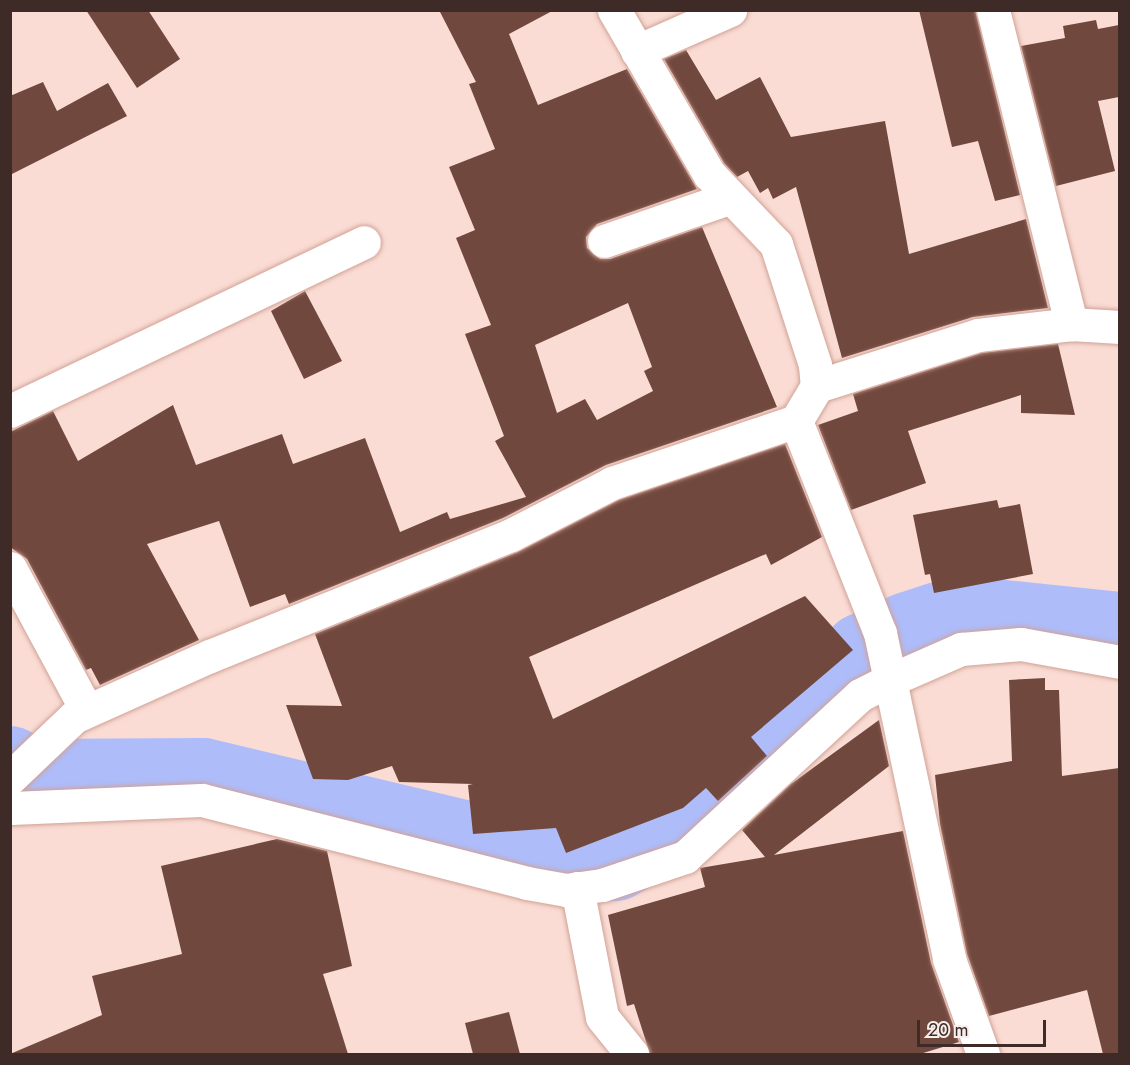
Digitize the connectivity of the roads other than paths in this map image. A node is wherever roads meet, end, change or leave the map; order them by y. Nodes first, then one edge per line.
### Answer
1 (614, 10) edge
2 (730, 10) edge
3 (993, 10) edge
4 (637, 51) junction
5 (729, 198) junction
6 (604, 241) dead end
7 (364, 242) dead end
8 (1071, 324) junction
9 (1119, 327) edge
10 (817, 386) junction
11 (10, 411) edge
12 (796, 421) junction
13 (10, 568) edge
14 (1119, 662) edge
15 (888, 681) junction
16 (87, 711) junction
17 (10, 778) edge
18 (10, 808) edge
19 (577, 888) junction
20 (632, 1054) edge
21 (983, 1054) edge

1 - 4 street
2 - 4 street
3 - 8 street
4 - 5 street
5 - 6 street
5 - 10 street
7 - 11 street
8 - 9 street
8 - 10 street
10 - 12 street
12 - 15 street
12 - 16 street
13 - 16 street
14 - 15 street
15 - 19 street
15 - 21 street
16 - 17 street
18 - 19 street
19 - 20 street

